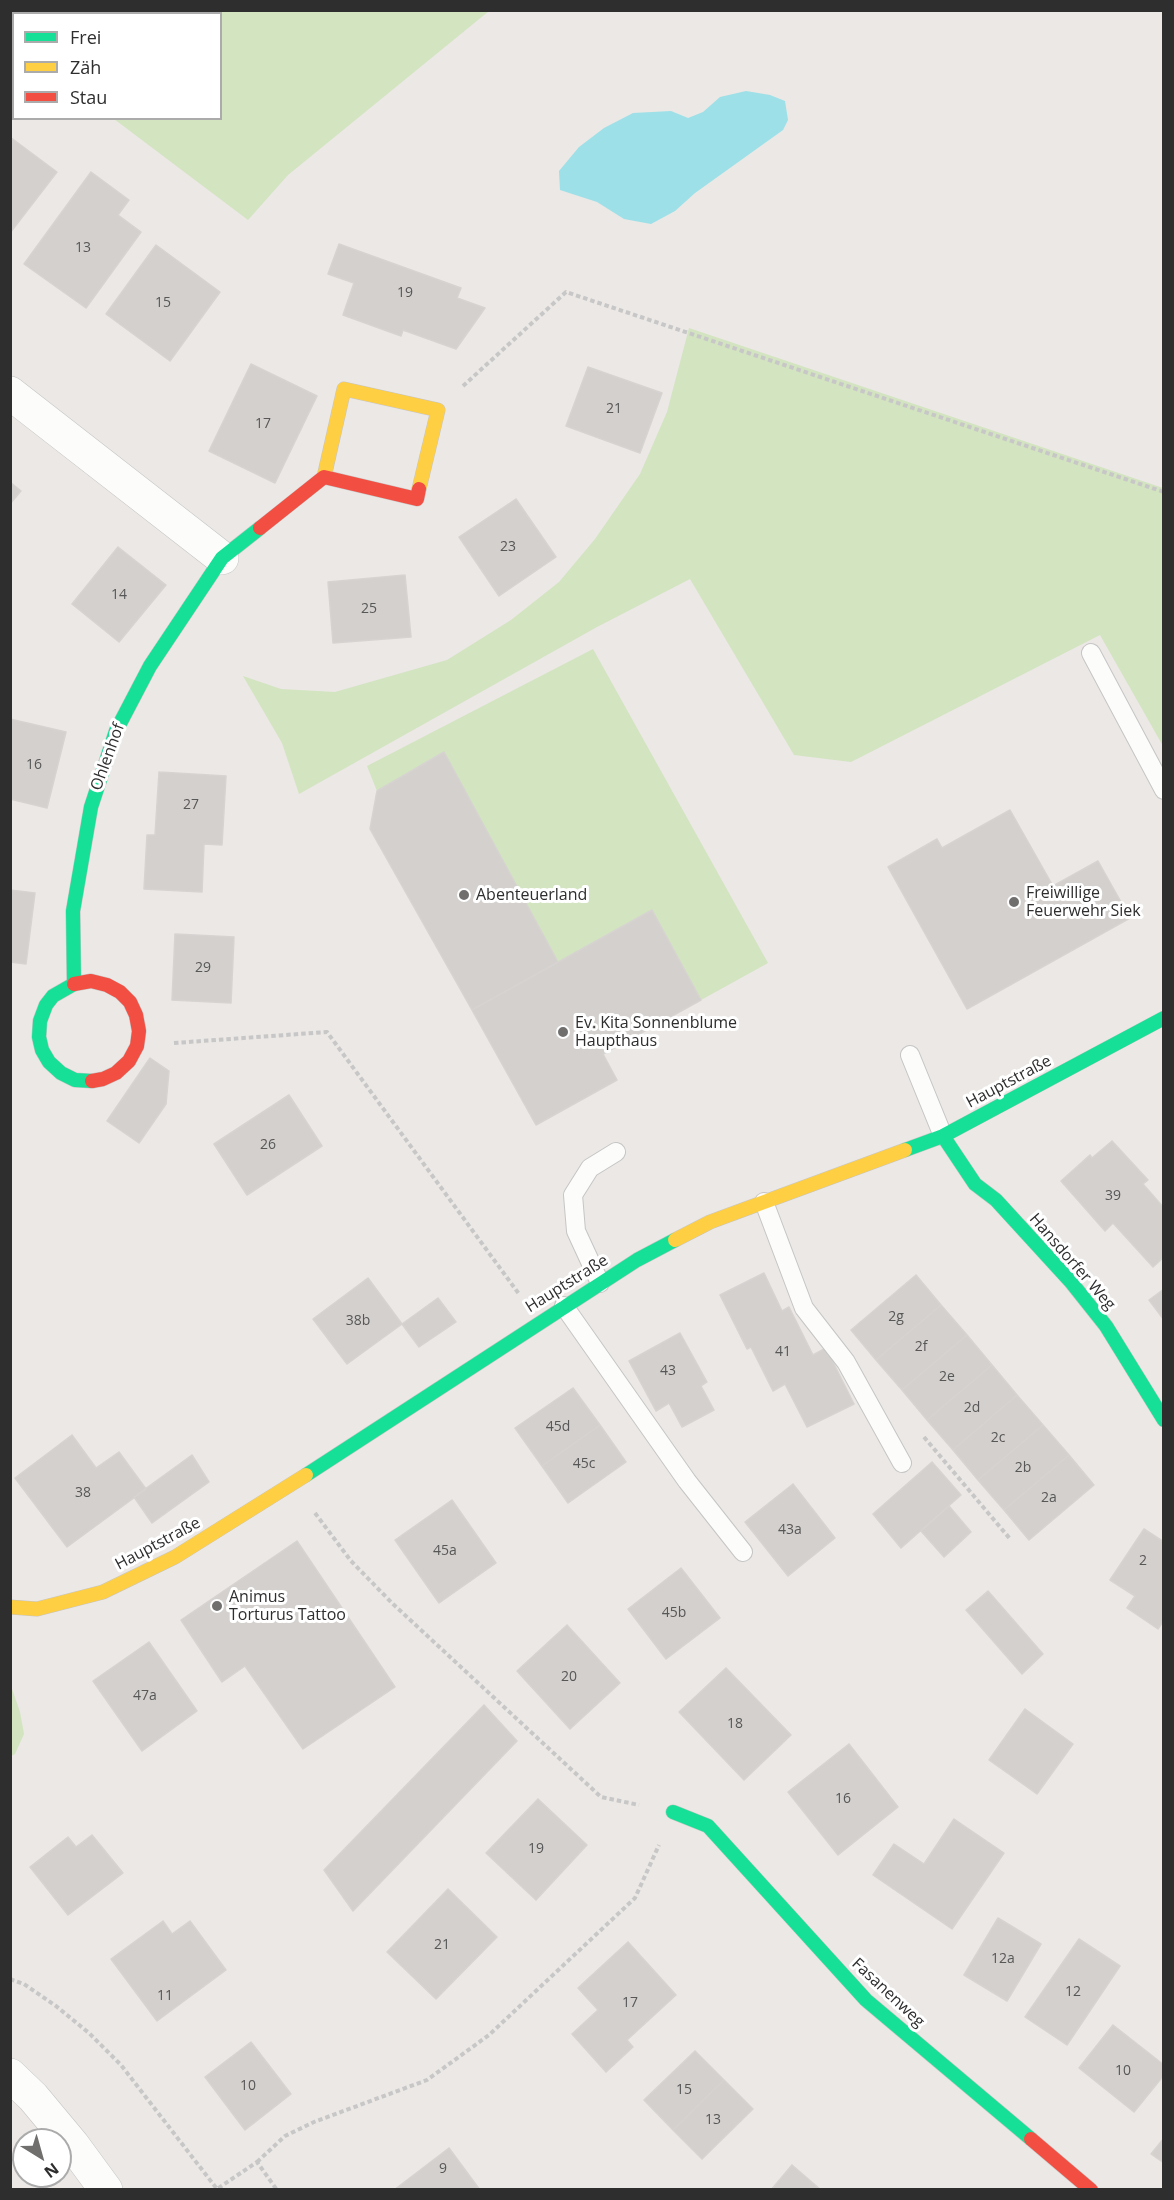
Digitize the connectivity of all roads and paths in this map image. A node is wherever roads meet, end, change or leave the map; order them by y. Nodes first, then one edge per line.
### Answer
1 (10, 393) edge
2 (438, 410) junction
3 (324, 477) junction
4 (1164, 492) edge
5 (222, 558) junction
6 (1091, 652) dead end
7 (1164, 790) edge
8 (74, 984) junction
9 (1164, 1018) edge
10 (137, 1046) junction
11 (910, 1055) dead end
12 (943, 1136) junction
13 (616, 1152) dead end
14 (764, 1202) junction
15 (600, 1283) junction
16 (564, 1306) junction
17 (539, 1322) junction
18 (1164, 1420) edge
19 (902, 1463) dead end
20 (292, 1484) junction
21 (743, 1552) dead end
22 (10, 1607) edge
23 (672, 1812) junction
24 (10, 1979) edge
25 (10, 2074) edge
26 (257, 2162) junction
27 (106, 2190) edge
28 (278, 2190) edge
29 (1091, 2190) edge

1 - 5 street
2 - 3 street
2 - 3 street
2 - 4 path
3 - 5 street, Ohlenhof
5 - 8 street, Ohlenhof
6 - 7 lane
8 - 10 street
8 - 10 street
9 - 12 street, Hauptstraße
10 - 17 path
11 - 12 lane
12 - 14 street, Hauptstraße
12 - 18 street, Hansdorfer Weg
13 - 15 lane
14 - 15 street, Hauptstraße
14 - 19 lane
15 - 16 street, Hauptstraße
16 - 17 street, Hauptstraße
16 - 21 lane
17 - 20 street, Hauptstraße
20 - 22 street, Hauptstraße
20 - 23 path
23 - 26 path
23 - 29 street, Fasanenweg
24 - 26 path
25 - 27 street
26 - 28 path

